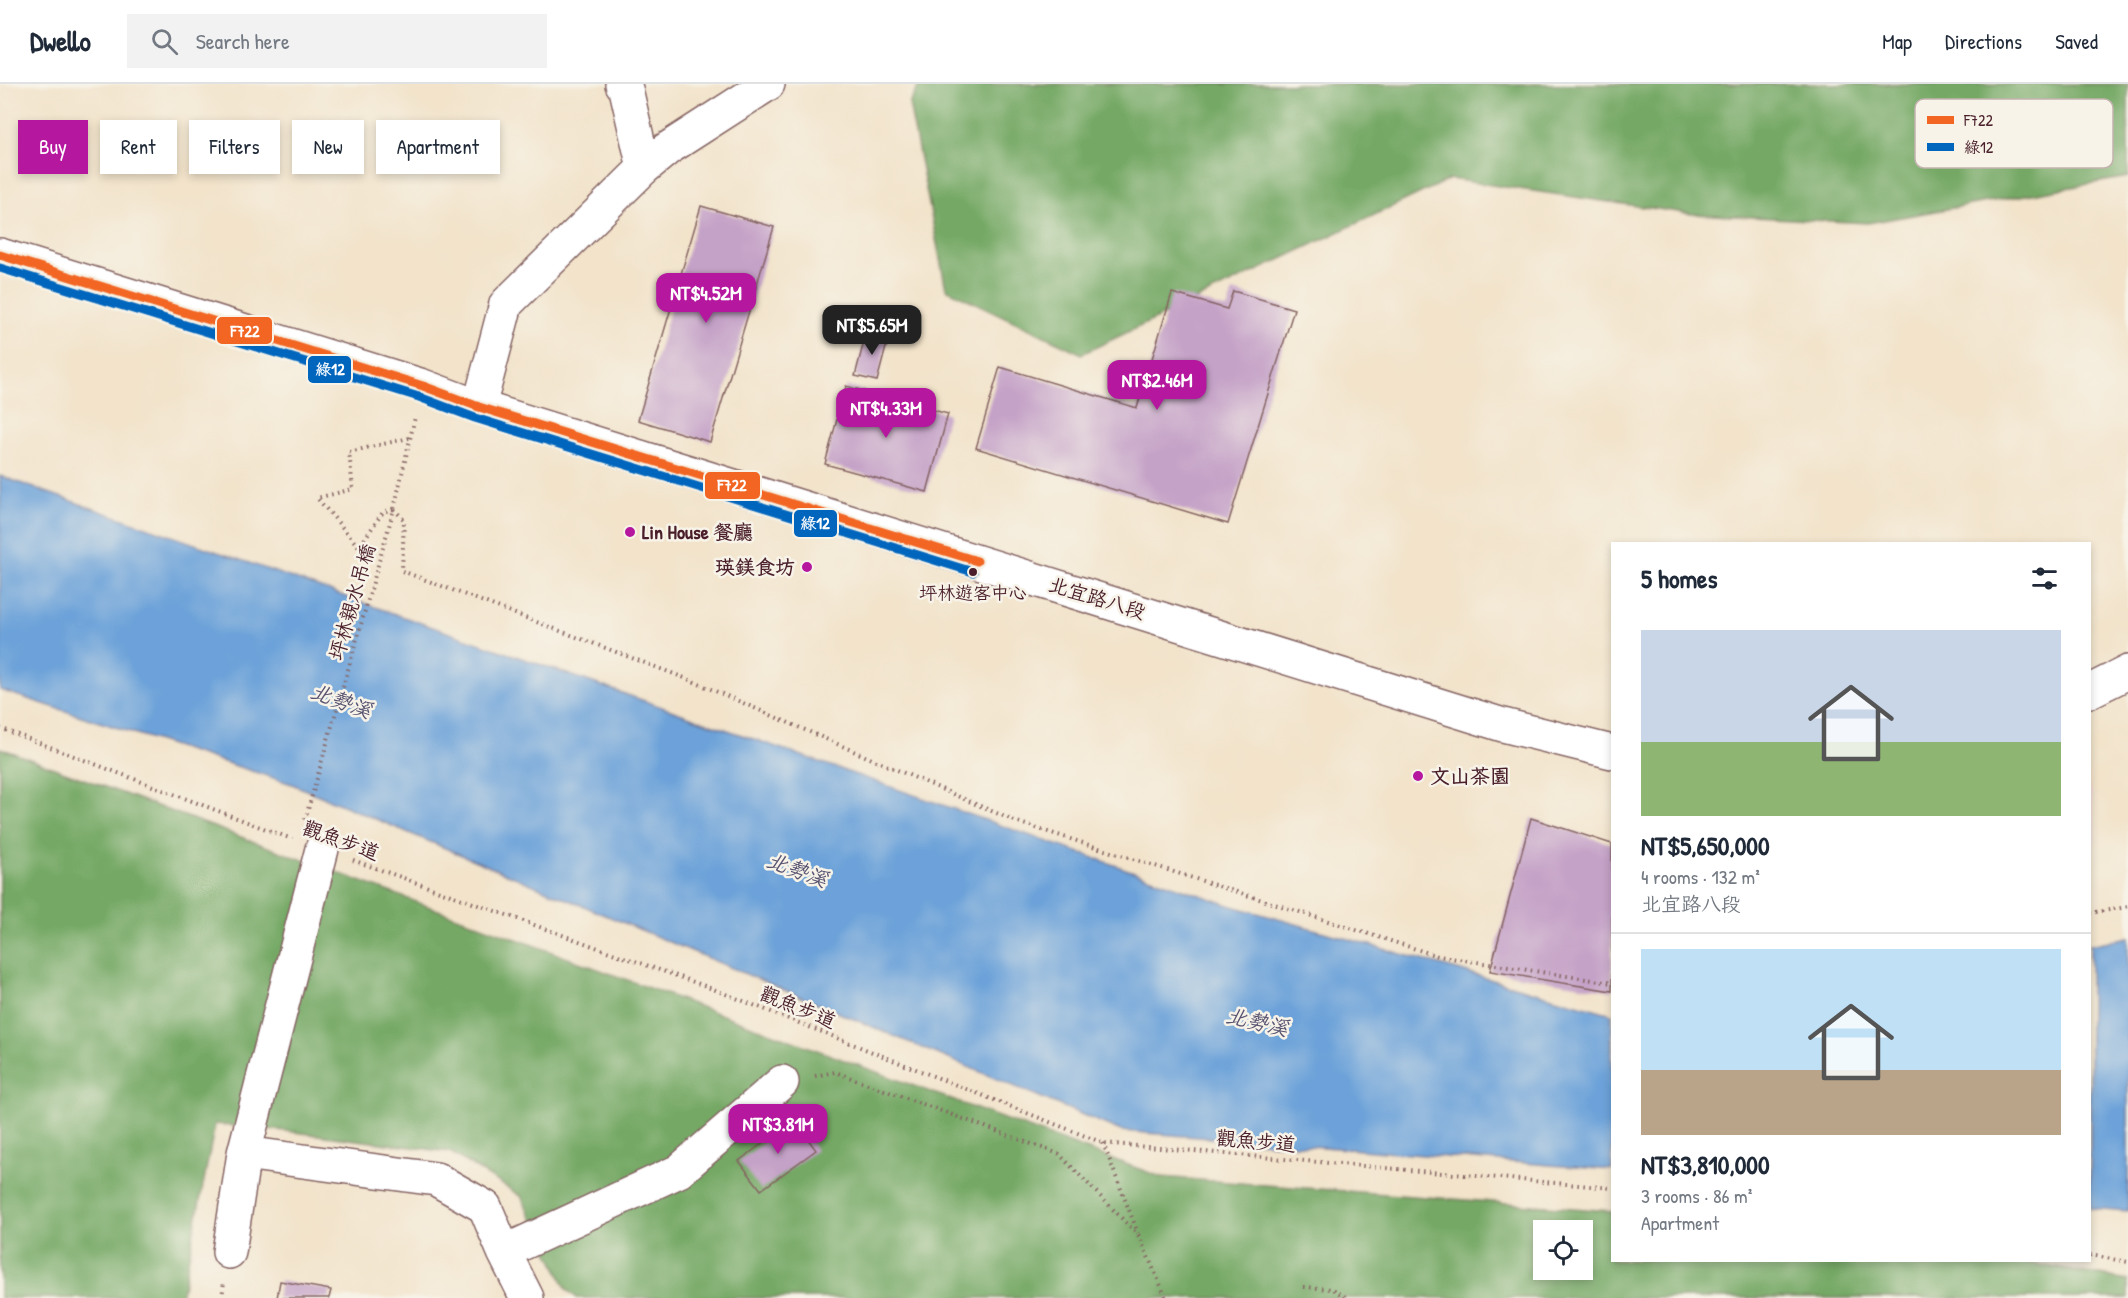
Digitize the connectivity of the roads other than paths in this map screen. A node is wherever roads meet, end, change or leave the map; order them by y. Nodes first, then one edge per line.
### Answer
1 (622, 84) edge
2 (768, 84) edge
3 (644, 168) junction
4 (0, 255) edge
5 (479, 407) junction
6 (2128, 672) edge
7 (2091, 690) edge
8 (1611, 752) edge
9 (311, 845) road end
10 (782, 1082) road end
11 (244, 1153) junction
12 (229, 1252) dead end
13 (504, 1252) junction
14 (527, 1298) edge

1 - 3 main road
2 - 3 main road
3 - 5 main road
4 - 5 main road, 北宜路八段
5 - 8 main road, 北宜路八段
6 - 7 main road
9 - 11 main road
10 - 13 main road
11 - 12 main road
11 - 13 main road
13 - 14 main road

